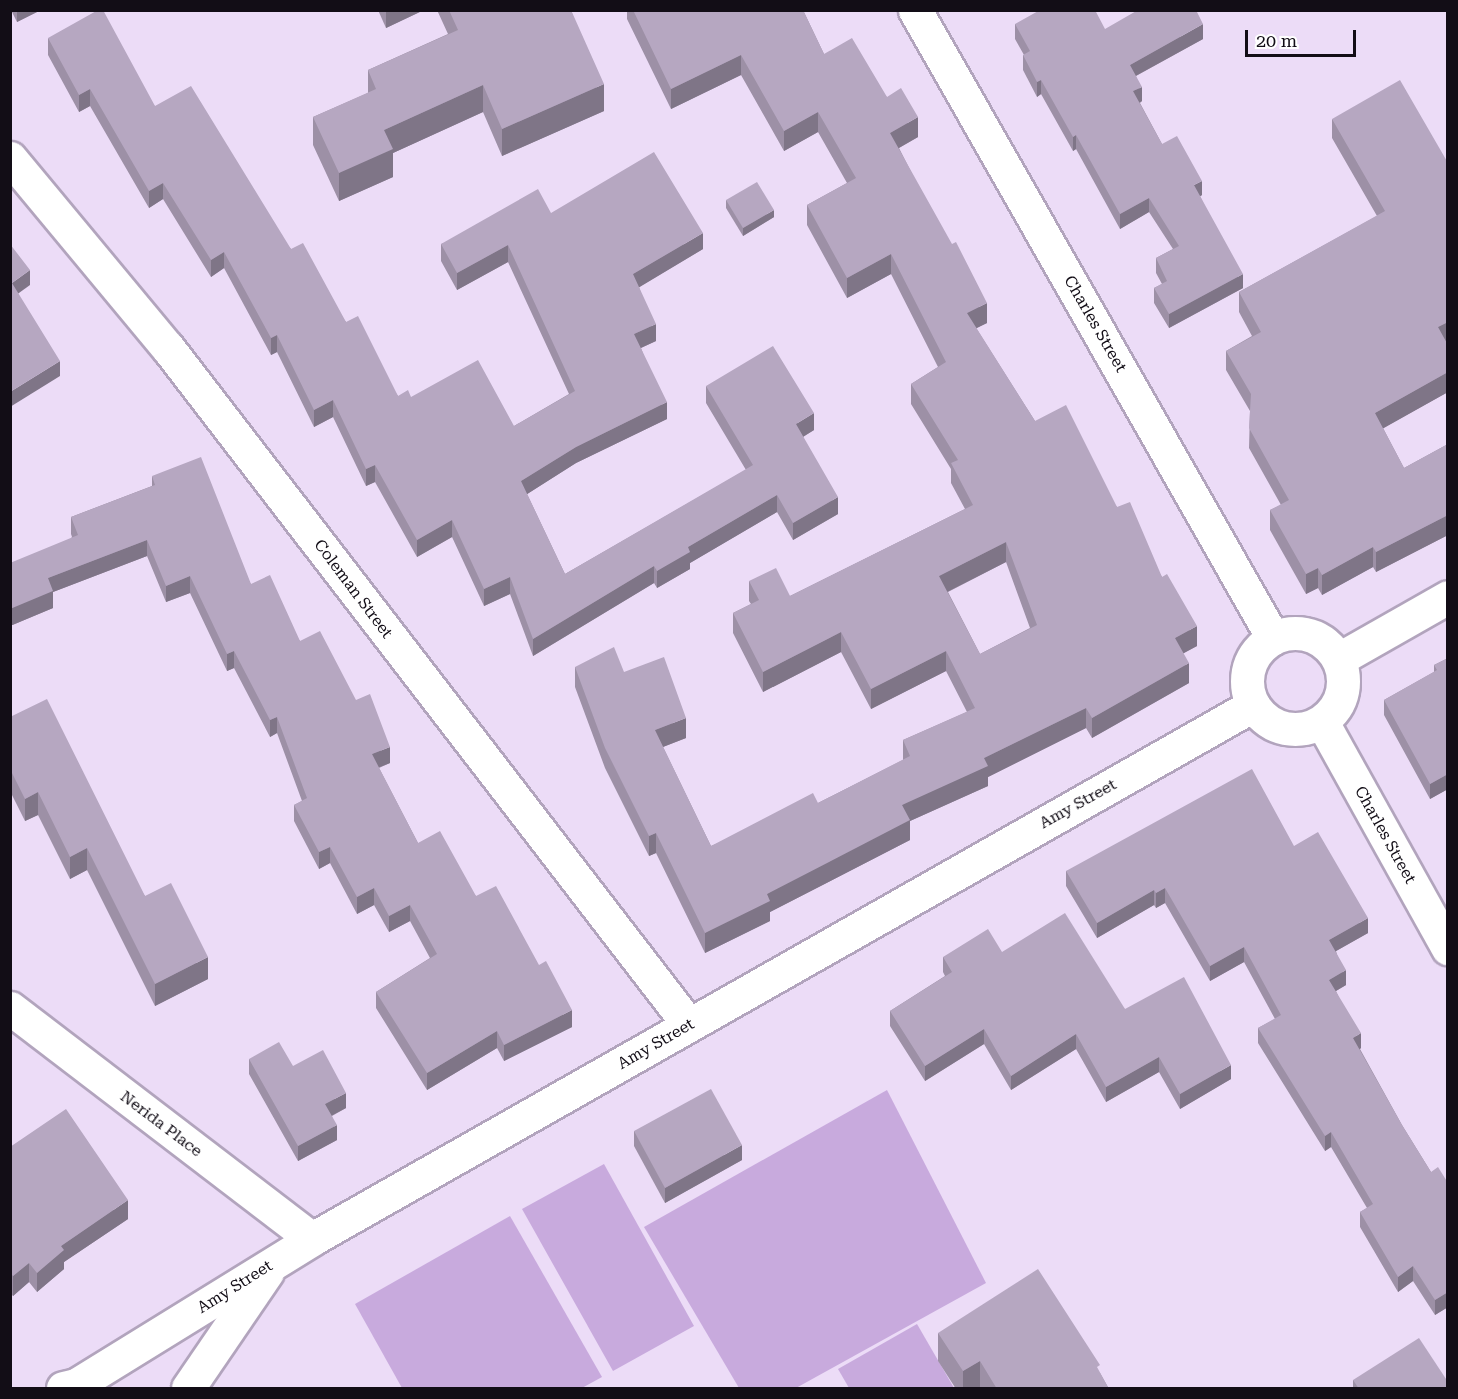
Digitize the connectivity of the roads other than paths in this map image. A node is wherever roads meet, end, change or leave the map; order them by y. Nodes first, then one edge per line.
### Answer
1 (915, 10) edge
2 (10, 158) edge
3 (1448, 597) edge
4 (1273, 638) junction
5 (1339, 659) junction
6 (1253, 705) junction
7 (1322, 722) junction
8 (1448, 948) edge
9 (10, 1008) edge
10 (688, 1025) junction
11 (312, 1239) junction
12 (273, 1263) junction
13 (72, 1387) edge
14 (188, 1389) edge

1 - 4 street, Charles Street
2 - 10 street, Coleman Street
3 - 5 street
4 - 5 street
4 - 6 street
5 - 7 street
6 - 7 street
6 - 10 street, Amy Street
7 - 8 street, Charles Street
9 - 11 street, Nerida Place
10 - 11 street, Amy Street
11 - 12 street, Amy Street
12 - 13 street, Amy Street
12 - 14 street

